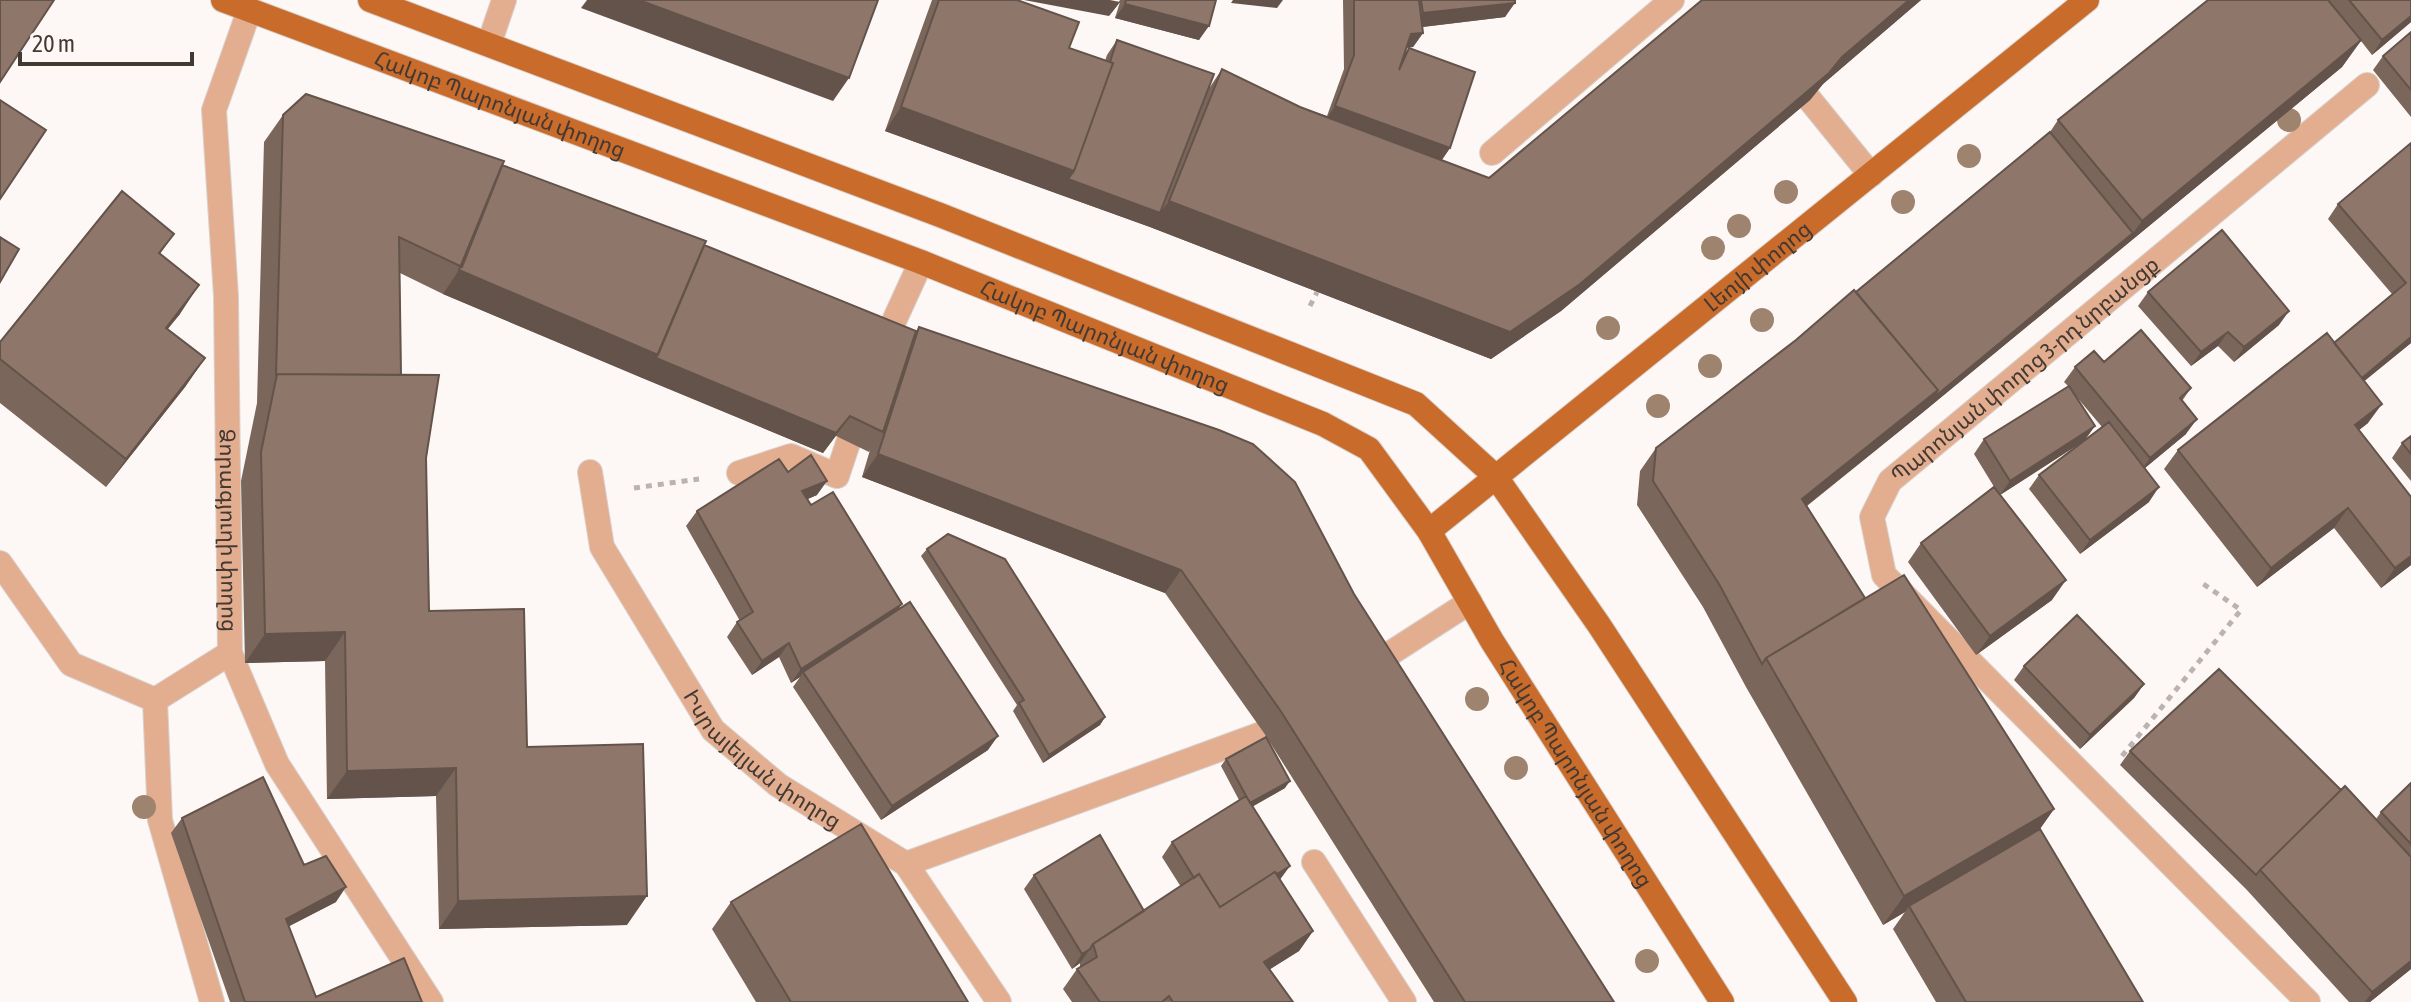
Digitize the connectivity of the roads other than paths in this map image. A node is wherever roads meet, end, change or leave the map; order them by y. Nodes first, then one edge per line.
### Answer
1 (223, 0) edge
2 (370, 0) edge
3 (504, 0) edge
4 (1672, 0) edge
5 (2087, 0) edge
6 (249, 11) junction
7 (489, 44) junction
8 (2367, 85) dead end
9 (1810, 100) edge
10 (1492, 153) dead end
11 (1871, 175) junction
12 (921, 262) junction
13 (884, 343) edge
14 (848, 443) edge
15 (739, 473) road end
16 (1496, 477) junction
17 (592, 483) road end
18 (1429, 531) junction
19 (0, 563) edge
20 (1470, 602) junction
21 (230, 653) junction
22 (1369, 667) edge
23 (155, 700) junction
24 (1264, 733) edge
25 (1314, 862) dead end
26 (906, 864) junction
27 (212, 1002) edge
28 (431, 1002) edge
29 (999, 1002) edge
30 (1404, 1002) edge
31 (1722, 1002) edge
32 (1845, 1002) edge
33 (2308, 1002) edge

1 - 6 main road, Հակոբ Պարոնյան փողոց
2 - 7 main road
3 - 7 street
4 - 10 street
5 - 11 main road, Լեոյի փողոց
6 - 12 main road, Հակոբ Պարոնյան փողոց
6 - 21 street, Ձորագյուղի փողոց
7 - 16 main road
8 - 33 street, Պարոնյան փողոց 3-րդ նրբանցք
9 - 11 street
11 - 16 main road, Լեոյի փողոց
12 - 13 street
12 - 18 main road, Հակոբ Պարոնյան փողոց
14 - 15 street
16 - 18 main road, Լեոյի փողոց
16 - 32 main road
17 - 26 street, Իսրայելյան փողոց
18 - 20 main road, Հակոբ Պարոնյան փողոց
19 - 23 street
20 - 22 street
20 - 31 main road, Հակոբ Պարոնյան փողոց
21 - 23 street
21 - 28 street, Ձորագյուղի փողոց
23 - 27 street
24 - 26 street
25 - 30 street
26 - 29 street, Իսրայելյան փողոց

